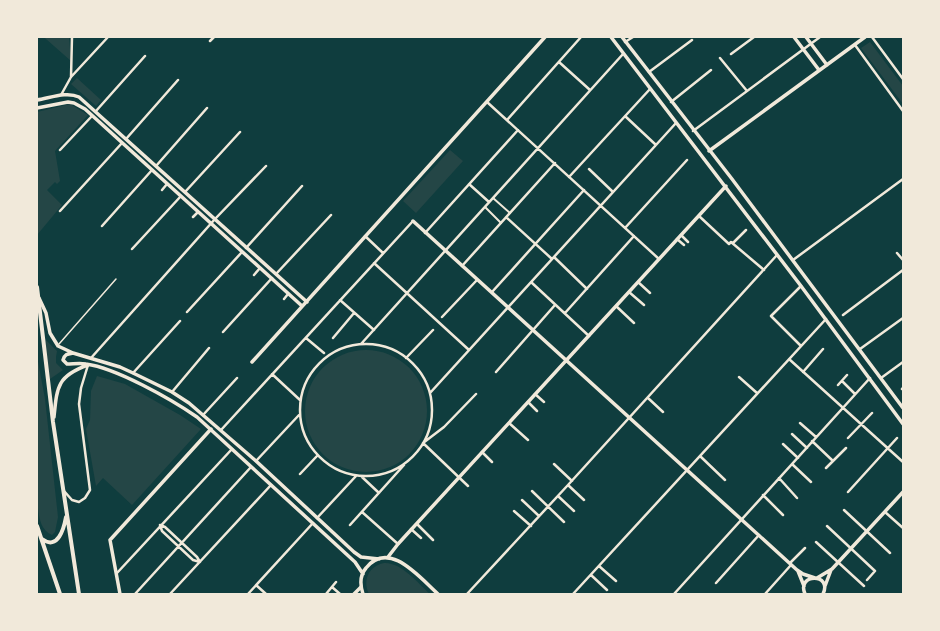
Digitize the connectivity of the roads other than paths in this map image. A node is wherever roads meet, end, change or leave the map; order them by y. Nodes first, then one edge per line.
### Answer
1 (72, 37) edge
2 (108, 37) edge
3 (214, 37) edge
4 (545, 37) edge
5 (581, 37) edge
6 (611, 37) edge
7 (622, 37) edge
8 (633, 37) edge
9 (754, 37) edge
10 (794, 37) edge
11 (806, 37) edge
12 (820, 37) edge
13 (865, 37) edge
14 (872, 37) edge
15 (692, 40) dead end
16 (210, 42) dead end
17 (625, 42) junction
18 (811, 44) junction
19 (855, 45) junction
20 (803, 49) junction
21 (623, 54) junction
22 (730, 54) dead end
23 (145, 56) dead end
24 (720, 58) dead end
25 (559, 62) junction
26 (827, 65) junction
27 (711, 70) dead end
28 (819, 70) junction
29 (649, 73) junction
30 (72, 77) junction
31 (903, 79) edge
32 (178, 80) dead end
33 (650, 89) junction
34 (590, 90) junction
35 (747, 91) junction
36 (61, 95) junction
37 (37, 100) edge
38 (487, 102) junction
39 (671, 102) junction
40 (63, 103) junction
41 (37, 108) edge
42 (207, 108) dead end
43 (96, 111) junction
44 (903, 111) edge
45 (92, 116) junction
46 (625, 116) junction
47 (507, 120) junction
48 (676, 123) junction
49 (518, 130) junction
50 (693, 131) junction
51 (240, 132) dead end
52 (699, 138) junction
53 (126, 139) junction
54 (122, 143) junction
55 (692, 144) junction
56 (656, 145) junction
57 (538, 148) junction
58 (60, 150) dead end
59 (709, 151) junction
60 (687, 160) dead end
61 (555, 164) junction
62 (156, 166) junction
63 (266, 166) dead end
64 (152, 170) junction
65 (589, 170) dead end
66 (569, 177) junction
67 (903, 179) edge
68 (167, 184) junction
69 (469, 184) junction
70 (302, 186) dead end
71 (726, 186) junction
72 (162, 190) dead end
73 (584, 190) junction
74 (185, 192) junction
75 (613, 192) junction
76 (181, 196) junction
77 (493, 198) junction
78 (489, 202) junction
79 (601, 206) junction
80 (485, 207) junction
81 (60, 211) dead end
82 (198, 212) junction
83 (510, 213) junction
84 (209, 214) junction
85 (331, 215) dead end
86 (699, 216) junction
87 (193, 217) dead end
88 (506, 217) junction
89 (204, 218) junction
90 (215, 220) junction
91 (413, 221) joint
92 (501, 223) junction
93 (211, 224) junction
94 (220, 224) junction
95 (102, 226) dead end
96 (216, 228) junction
97 (625, 228) junction
98 (746, 230) dead end
99 (425, 233) junction
100 (681, 235) junction
101 (365, 236) junction
102 (634, 236) junction
103 (677, 239) junction
104 (688, 242) dead end
105 (536, 244) junction
106 (734, 244) junction
107 (684, 246) dead end
108 (246, 248) junction
109 (132, 249) dead end
110 (445, 251) junction
111 (242, 252) junction
112 (384, 253) junction
113 (897, 253) dead end
114 (777, 255) junction
115 (553, 258) junction
116 (659, 259) junction
117 (793, 260) junction
118 (903, 260) edge
119 (374, 263) junction
120 (462, 266) junction
121 (260, 268) junction
122 (764, 270) junction
123 (903, 270) edge
124 (276, 274) junction
125 (254, 275) dead end
126 (272, 278) junction
127 (116, 279) dead end
128 (477, 280) junction
129 (531, 282) junction
130 (638, 282) junction
131 (801, 286) junction
132 (37, 287) edge
133 (587, 288) junction
134 (629, 292) junction
135 (407, 293) junction
136 (491, 293) junction
137 (650, 293) dead end
138 (288, 294) junction
139 (39, 297) junction
140 (284, 299) dead end
141 (340, 300) junction
142 (307, 302) junction
143 (556, 305) junction
144 (644, 305) dead end
145 (302, 306) junction
146 (616, 306) junction
147 (508, 308) junction
148 (187, 312) dead end
149 (354, 313) junction
150 (565, 313) junction
151 (843, 315) dead end
152 (442, 317) dead end
153 (903, 318) edge
154 (826, 319) junction
155 (180, 321) dead end
156 (634, 323) dead end
157 (842, 326) junction
158 (374, 330) junction
159 (433, 330) dead end
160 (533, 330) junction
161 (834, 331) junction
162 (223, 332) dead end
163 (589, 336) junction
164 (306, 338) junction
165 (333, 338) dead end
166 (361, 344) junction
167 (58, 346) junction
168 (801, 346) junction
169 (209, 348) dead end
170 (823, 349) dead end
171 (860, 349) junction
172 (469, 350) junction
173 (72, 352) junction
174 (324, 353) dead end
175 (91, 358) junction
176 (406, 358) junction
177 (789, 359) junction
178 (566, 360) junction
179 (252, 362) dead end
180 (903, 362) edge
181 (88, 365) junction
182 (496, 372) dead end
183 (803, 372) junction
184 (133, 373) junction
185 (272, 374) junction
186 (847, 375) dead end
187 (739, 377) dead end
188 (237, 378) dead end
189 (870, 378) junction
190 (881, 378) junction
191 (842, 381) junction
192 (838, 385) dead end
193 (172, 392) junction
194 (430, 393) junction
195 (476, 394) dead end
196 (536, 394) junction
197 (757, 394) junction
198 (855, 394) junction
199 (648, 398) junction
200 (300, 400) junction
201 (528, 402) junction
202 (544, 402) dead end
203 (843, 408) junction
204 (903, 408) edge
205 (537, 411) dead end
206 (663, 412) dead end
207 (872, 413) dead end
208 (300, 414) junction
209 (203, 415) junction
210 (630, 418) junction
211 (53, 422) junction
212 (509, 422) junction
213 (800, 423) dead end
214 (861, 424) junction
215 (903, 424) edge
216 (211, 429) junction
217 (221, 430) junction
218 (792, 434) dead end
219 (816, 437) junction
220 (848, 438) dead end
221 (897, 438) dead end
222 (528, 440) dead end
223 (812, 441) junction
224 (423, 443) junction
225 (783, 444) dead end
226 (807, 448) junction
227 (846, 448) dead end
228 (887, 448) junction
229 (232, 449) junction
230 (482, 452) junction
231 (317, 456) junction
232 (700, 456) junction
233 (798, 458) junction
234 (256, 461) junction
235 (833, 461) junction
236 (407, 462) junction
237 (492, 462) dead end
238 (903, 462) edge
239 (554, 464) dead end
240 (792, 464) junction
241 (252, 466) junction
242 (826, 468) dead end
243 (687, 470) junction
244 (300, 474) dead end
245 (356, 476) junction
246 (361, 476) junction
247 (459, 478) junction
248 (779, 478) junction
249 (726, 480) dead end
250 (572, 481) junction
251 (811, 482) dead end
252 (271, 485) junction
253 (568, 485) junction
254 (468, 486) dead end
255 (63, 490) junction
256 (532, 491) dead end
257 (379, 492) junction
258 (848, 492) dead end
259 (902, 495) edge
260 (558, 496) junction
261 (763, 496) junction
262 (797, 498) dead end
263 (522, 500) dead end
264 (584, 500) dead end
265 (548, 507) junction
266 (844, 510) dead end
267 (514, 511) dead end
268 (574, 511) dead end
269 (362, 512) junction
270 (885, 512) junction
271 (67, 515) junction
272 (783, 515) dead end
273 (539, 516) junction
274 (317, 518) junction
275 (742, 519) junction
276 (564, 522) dead end
277 (313, 523) junction
278 (416, 524) junction
279 (160, 525) junction
280 (350, 525) dead end
281 (37, 526) edge
282 (530, 526) junction
283 (827, 526) dead end
284 (903, 528) edge
285 (411, 529) junction
286 (866, 532) junction
287 (759, 536) junction
288 (420, 538) dead end
289 (433, 540) dead end
290 (182, 542) junction
291 (816, 542) dead end
292 (398, 544) junction
293 (178, 546) junction
294 (805, 548) dead end
295 (851, 548) junction
296 (890, 553) dead end
297 (388, 557) junction
298 (379, 559) junction
299 (200, 562) junction
300 (838, 562) junction
301 (791, 564) junction
302 (599, 566) junction
303 (832, 569) junction
304 (797, 570) junction
305 (116, 573) junction
306 (363, 574) junction
307 (591, 575) junction
308 (816, 578) junction
309 (867, 580) dead end
310 (616, 581) dead end
311 (336, 582) dead end
312 (716, 583) dead end
313 (256, 585) junction
314 (864, 586) dead end
315 (332, 587) junction
316 (361, 587) junction
317 (804, 587) junction
318 (825, 588) junction
319 (607, 590) dead end
320 (60, 594) edge
321 (79, 594) edge
322 (120, 594) edge
323 (135, 594) edge
324 (170, 594) edge
325 (248, 594) edge
326 (266, 594) edge
327 (326, 594) edge
328 (340, 594) edge
329 (354, 594) edge
330 (363, 594) edge
331 (438, 594) edge
332 (467, 594) edge
333 (573, 594) edge
334 (674, 594) edge
335 (765, 594) edge
336 (801, 594) edge
337 (805, 594) edge
338 (824, 594) edge

1 - 30 street
2 - 30 street
3 - 16 street
4 - 38 street
5 - 25 street
6 - 21 street
7 - 17 street
8 - 17 street
9 - 22 street
10 - 20 street
11 - 18 street
12 - 18 street
13 - 19 street
14 - 31 street
15 - 29 street
17 - 29 street
18 - 20 street
18 - 26 street
19 - 26 street
19 - 44 street
20 - 28 street
20 - 35 street
21 - 33 street
21 - 34 street
23 - 43 street
24 - 35 street
25 - 34 street
25 - 47 street
26 - 28 street
27 - 39 street
28 - 59 street
29 - 39 street
30 - 36 street
32 - 53 street
33 - 46 street
33 - 48 street
34 - 57 street
35 - 50 street
36 - 37 street
36 - 40 street
36 - 43 street
38 - 47 street
38 - 101 street
39 - 50 street
40 - 41 street
40 - 45 street
42 - 62 street
43 - 53 street
45 - 54 street
45 - 58 street
46 - 56 street
46 - 66 street
47 - 49 street
48 - 55 street
48 - 56 street
49 - 57 street
49 - 69 street
50 - 52 street
51 - 74 street
52 - 55 street
52 - 59 street
53 - 62 street
54 - 64 street
54 - 81 street
55 - 71 street
56 - 75 street
57 - 61 street
57 - 77 street
59 - 117 street
60 - 97 street
61 - 66 street
61 - 83 street
62 - 74 street
63 - 90 street
64 - 68 street
64 - 95 street
65 - 75 street
66 - 73 street
67 - 117 street
68 - 72 street
68 - 76 street
69 - 78 street
69 - 99 street
70 - 108 street
71 - 86 street
71 - 114 street
73 - 79 street
73 - 105 street
74 - 84 street
75 - 79 street
76 - 82 street
76 - 109 street
77 - 78 street
77 - 83 street
78 - 80 street
79 - 97 street
79 - 115 street
80 - 92 street
80 - 110 street
82 - 87 street
82 - 89 street
83 - 88 street
84 - 89 street
84 - 90 street
85 - 124 street
86 - 100 street
86 - 106 street
88 - 92 street
88 - 105 street
89 - 93 street
90 - 93 street
90 - 94 street
91 - 99 street
91 - 112 street
92 - 120 street
93 - 96 street
93 - 175 street
94 - 96 street
94 - 108 street
96 - 111 street
97 - 102 street
98 - 106 street
99 - 110 street
100 - 103 street
100 - 104 street
101 - 112 street
101 - 142 street
102 - 116 street
102 - 133 street
103 - 107 street
103 - 116 street
105 - 115 street
105 - 136 street
106 - 122 street
108 - 124 street
110 - 120 street
110 - 135 street
111 - 121 street
111 - 148 street
112 - 119 street
113 - 118 street
114 - 122 street
114 - 131 street
115 - 129 street
115 - 133 street
116 - 130 street
117 - 157 street
119 - 135 street
119 - 141 street
120 - 128 street
121 - 125 street
121 - 126 street
122 - 199 street
123 - 151 street
124 - 142 street
126 - 138 street
126 - 162 street
127 - 167 lane
128 - 136 street
128 - 152 street
129 - 143 street
129 - 147 street
130 - 134 street
130 - 137 street
131 - 154 street
131 - 168 street
132 - 139 main road
133 - 150 street
134 - 144 street
134 - 146 street
135 - 158 street
135 - 172 street
136 - 147 street
138 - 140 street
138 - 145 street
139 - 167 street
139 - 211 main road
141 - 149 street
141 - 164 street
142 - 145 street
143 - 150 street
143 - 160 street
145 - 179 street
146 - 156 street
146 - 163 street
147 - 160 street
147 - 172 street
149 - 158 street
149 - 165 street
150 - 163 street
153 - 171 street
154 - 161 street
154 - 168 street
155 - 184 street
157 - 161 street
157 - 171 street
158 - 166 street
159 - 176 street
160 - 178 street
160 - 182 street
161 - 189 street
163 - 178 street
164 - 174 street
164 - 185 street
166 - 176 street
166 - 200 street
167 - 173 street
168 - 177 street
169 - 193 street
170 - 183 street
171 - 190 street
172 - 194 street
173 - 175 street
173 - 181 street
175 - 184 street
176 - 194 street
177 - 183 street
177 - 197 street
178 - 196 street
178 - 210 street
180 - 190 street
181 - 211 street
181 - 216 street
181 - 255 street
183 - 203 street
184 - 193 street
185 - 200 street
185 - 217 street
186 - 191 street
187 - 197 street
188 - 209 street
189 - 198 street
189 - 215 street
190 - 204 street
191 - 192 street
191 - 198 street
193 - 209 street
194 - 224 street
195 - 224 street
196 - 201 street
196 - 202 street
197 - 232 street
198 - 203 street
199 - 206 street
199 - 210 street
200 - 208 street
201 - 205 street
201 - 212 street
203 - 214 street
203 - 219 street
207 - 214 street
208 - 231 street
208 - 234 street
209 - 217 street
210 - 243 street
210 - 250 street
211 - 255 main road
212 - 222 street
212 - 230 street
213 - 219 street
214 - 220 street
214 - 228 street
216 - 229 street
216 - 305 street
217 - 234 street
218 - 226 street
219 - 223 street
221 - 228 street
223 - 226 street
223 - 235 street
224 - 236 street
224 - 247 street
225 - 233 street
226 - 233 street
227 - 235 street
228 - 238 street
228 - 258 street
229 - 241 street
229 - 279 street
230 - 237 street
230 - 247 street
231 - 244 street
231 - 245 street
232 - 243 street
232 - 249 street
233 - 240 street
234 - 274 street
235 - 242 street
236 - 246 street
236 - 257 street
239 - 250 street
240 - 248 street
240 - 251 street
241 - 252 street
241 - 290 street
243 - 275 street
243 - 302 street
245 - 246 street
245 - 274 street
246 - 257 street
247 - 254 street
247 - 278 street
248 - 261 street
248 - 262 street
250 - 253 street
252 - 277 street
252 - 299 street
253 - 260 street
253 - 264 street
255 - 271 main road
256 - 265 street
257 - 269 street
259 - 270 street
260 - 265 street
260 - 268 street
261 - 272 street
261 - 275 street
263 - 273 street
265 - 273 street
265 - 276 street
266 - 286 street
267 - 282 street
269 - 280 street
269 - 292 street
270 - 284 street
270 - 286 street
271 - 281 main road
271 - 321 main road
273 - 282 street
274 - 298 street
275 - 287 street
275 - 334 street
277 - 306 street
277 - 313 street
278 - 285 street
278 - 289 street
279 - 290 street
279 - 293 street
279 - 305 street
281 - 320 main road
282 - 332 street
283 - 295 street
285 - 288 street
285 - 292 street
286 - 295 street
286 - 296 street
287 - 301 street
287 - 312 street
290 - 293 street
290 - 299 street
291 - 300 street
292 - 297 street
293 - 299 street
293 - 323 street
294 - 301 street
295 - 300 street
295 - 309 street
297 - 298 street
297 - 331 street
298 - 306 street
299 - 324 street
300 - 303 street
300 - 314 street
301 - 304 street
301 - 335 street
302 - 307 street
302 - 310 street
303 - 308 street
303 - 318 street
304 - 308 street
304 - 317 street
305 - 322 street
306 - 316 street
307 - 319 street
307 - 333 street
308 - 317 street
308 - 318 street
311 - 315 street
313 - 325 street
313 - 326 street
315 - 327 street
315 - 328 street
316 - 329 street
316 - 330 street
317 - 336 street
317 - 337 street
318 - 338 street

